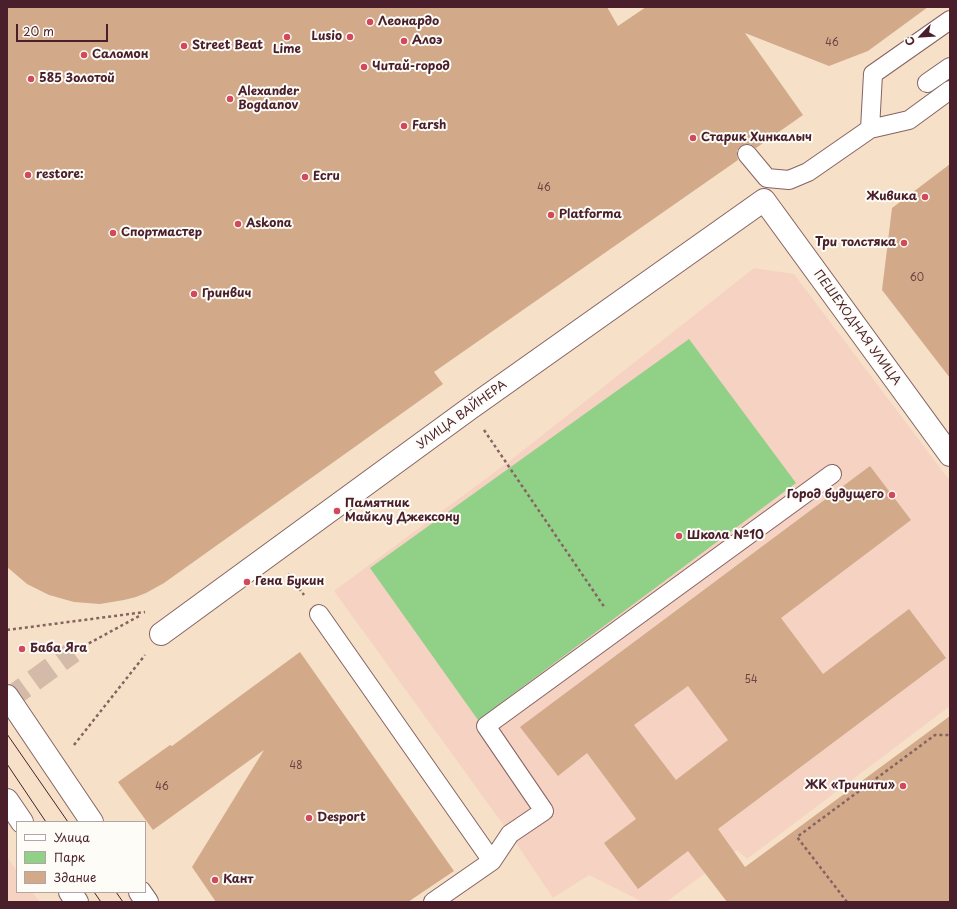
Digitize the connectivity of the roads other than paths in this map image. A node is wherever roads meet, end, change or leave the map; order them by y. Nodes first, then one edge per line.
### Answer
1 (950, 20) edge
2 (950, 67) edge
3 (927, 83) dead end
4 (950, 90) edge
5 (870, 129) junction
6 (747, 154) dead end
7 (764, 200) joint
8 (950, 455) edge
9 (832, 474) dead end
10 (319, 614) road end
11 (161, 634) road end
12 (7, 696) edge
13 (7, 800) edge
14 (21, 821) edge
15 (91, 821) edge
16 (492, 861) junction
17 (71, 893) edge
18 (141, 893) edge
19 (77, 902) edge
20 (147, 902) edge
21 (434, 902) edge

1 - 5 lane
2 - 3 lane
4 - 5 lane
5 - 6 lane
7 - 8 street, ПЕШЕХОДНАЯ УЛИЦА
7 - 11 street, УЛИЦА ВАЙНЕРА
9 - 16 lane
10 - 16 lane
12 - 15 street
13 - 14 street
16 - 21 lane
17 - 19 street
18 - 20 street

